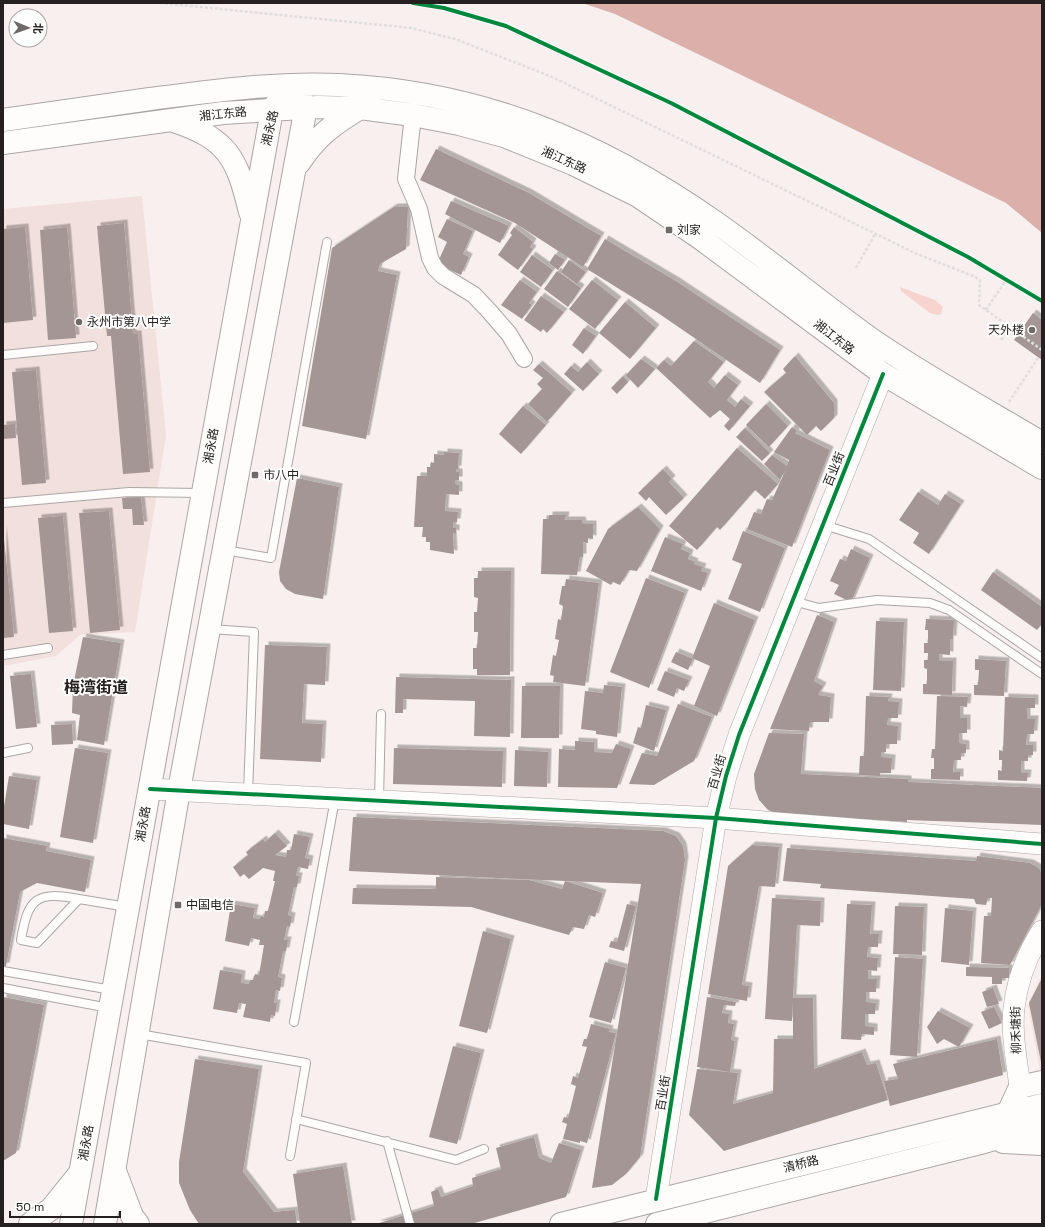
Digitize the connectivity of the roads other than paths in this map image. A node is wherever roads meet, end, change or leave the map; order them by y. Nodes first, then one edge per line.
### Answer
1 (290, 85) junction
2 (306, 107) junction
3 (360, 108) junction
4 (272, 110) junction
5 (413, 115) junction
6 (3, 120) edge
7 (171, 120) junction
8 (3, 143) edge
9 (294, 169) junction
10 (252, 221) junction
11 (327, 242) dead end
12 (92, 346) dead end
13 (3, 355) edge
14 (524, 359) dead end
15 (883, 374) junction
16 (1042, 443) edge
17 (1042, 468) edge
18 (203, 493) junction
19 (3, 503) edge
20 (823, 525) junction
21 (224, 550) junction
22 (793, 601) junction
23 (209, 629) junction
24 (48, 648) dead end
25 (3, 655) edge
26 (1042, 658) edge
27 (1042, 674) edge
28 (381, 714) dead end
29 (28, 748) dead end
30 (3, 753) edge
31 (150, 789) junction
32 (179, 790) junction
33 (248, 794) junction
34 (335, 798) junction
35 (379, 801) junction
36 (716, 818) junction
37 (1042, 844) edge
38 (79, 899) junction
39 (128, 908) junction
40 (1042, 930) edge
41 (3, 971) edge
42 (3, 988) edge
43 (112, 999) junction
44 (294, 1022) dead end
45 (138, 1034) junction
46 (1042, 1082) edge
47 (1020, 1087) junction
48 (1042, 1105) edge
49 (1007, 1115) junction
50 (296, 1119) junction
51 (1042, 1125) edge
52 (387, 1141) junction
53 (984, 1142) junction
54 (1042, 1144) edge
55 (484, 1148) dead end
56 (290, 1156) dead end
57 (115, 1171) junction
58 (80, 1173) junction
59 (656, 1199) junction
60 (30, 1224) edge
61 (71, 1224) edge
62 (105, 1224) edge
63 (138, 1224) edge
64 (410, 1224) edge
65 (561, 1224) edge
66 (657, 1224) edge

1 - 2 main road
1 - 4 main road, 湘永路
1 - 6 main road, 湘江东路
1 - 16 main road, 湘江东路
2 - 3 main road, 湘江东路
2 - 4 main road, 湘江东路
2 - 9 main road
3 - 5 main road, 湘江东路
3 - 9 main road
4 - 7 main road, 湘江东路
4 - 10 main road, 湘永路
5 - 14 street
5 - 15 main road, 湘江东路
7 - 8 main road, 湘江东路
7 - 10 main road
9 - 21 main road
10 - 18 main road, 湘永路
11 - 21 lane
12 - 13 lane
15 - 17 main road, 湘江东路
15 - 20 street, 百业街
18 - 19 lane
18 - 31 main road, 湘永路
20 - 22 street, 百业街
20 - 26 lane
21 - 23 main road
22 - 27 lane
22 - 36 street, 百业街
23 - 32 main road
23 - 33 lane
24 - 25 lane
28 - 35 lane
29 - 30 lane
31 - 32 street
31 - 39 main road, 湘永路
32 - 33 street
32 - 45 main road
33 - 34 street
34 - 35 street
34 - 44 lane
35 - 36 street
36 - 37 street
36 - 59 street, 百业街
38 - 38 lane
38 - 39 lane
39 - 43 main road, 湘永路
40 - 47 street, 柳禾塘街
41 - 43 lane
42 - 43 lane
43 - 58 main road, 湘永路
45 - 50 lane
45 - 57 main road
46 - 47 main road
47 - 49 main road
48 - 49 main road, 清桥路
49 - 59 main road, 清桥路
50 - 52 lane
50 - 56 lane
51 - 53 main road, 清桥路
52 - 55 lane
52 - 64 lane
53 - 54 main road
53 - 66 main road, 清桥路
57 - 62 main road
57 - 63 main road
58 - 60 main road
58 - 61 main road, 湘永路
59 - 65 main road, 清桥路

